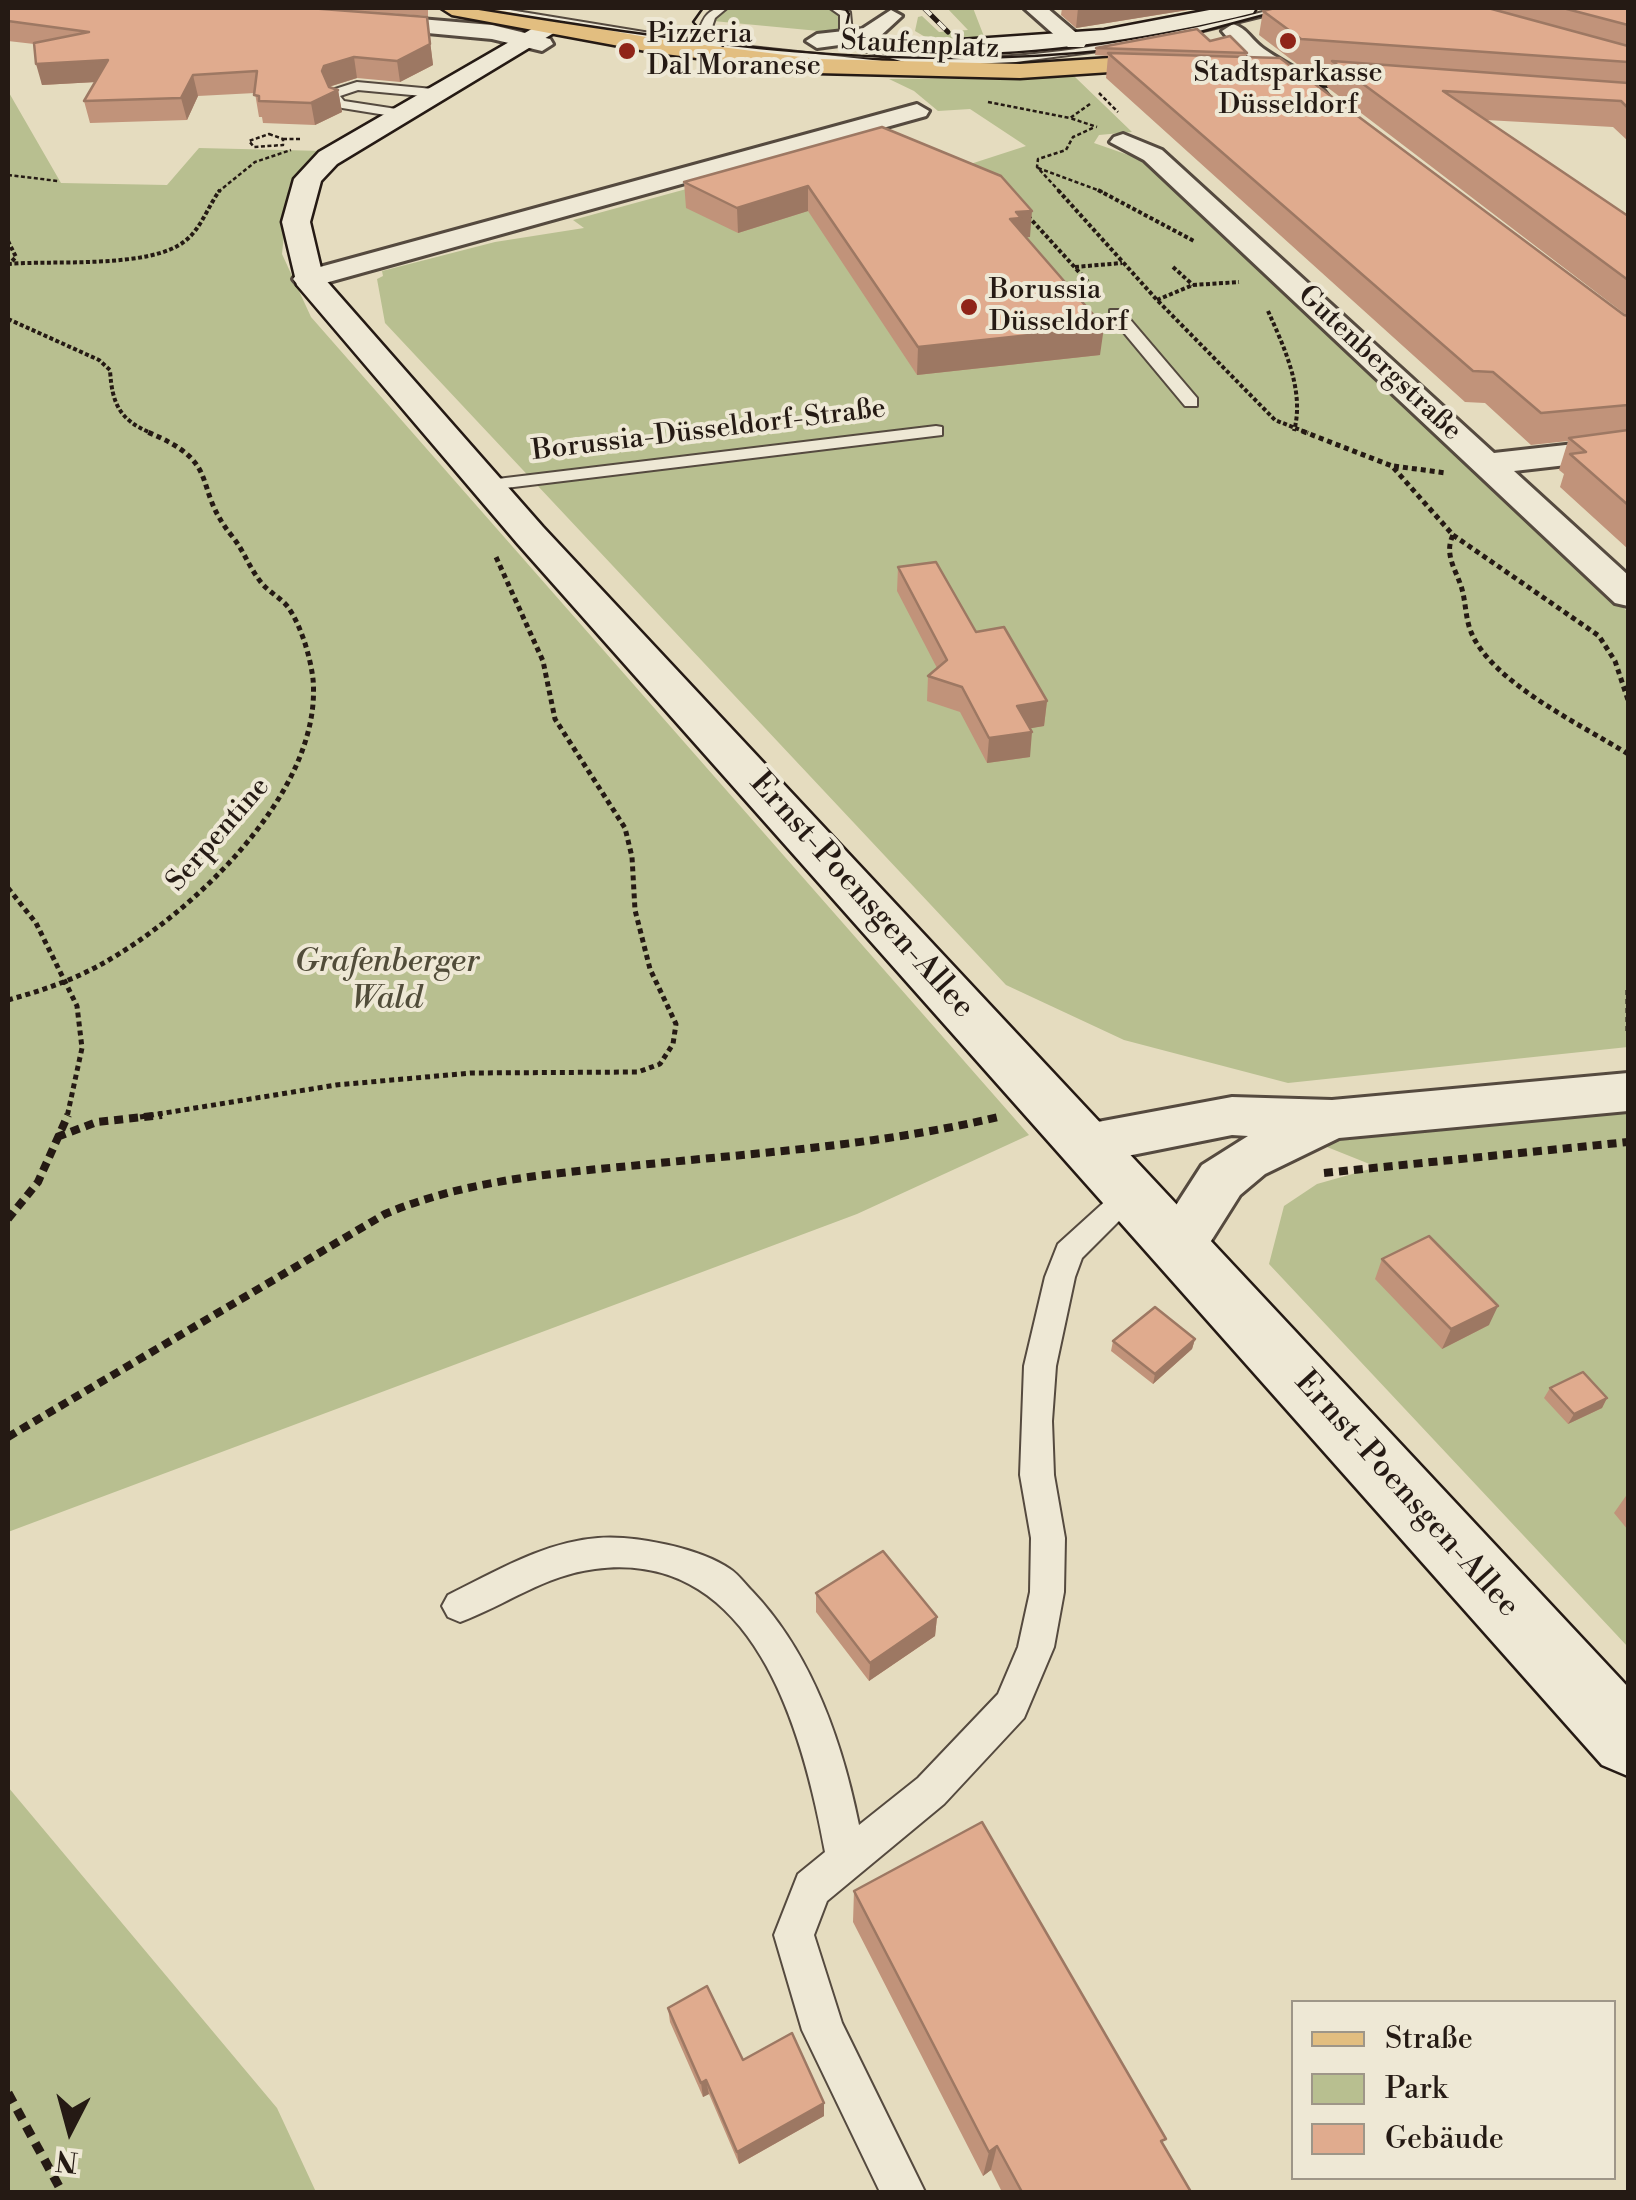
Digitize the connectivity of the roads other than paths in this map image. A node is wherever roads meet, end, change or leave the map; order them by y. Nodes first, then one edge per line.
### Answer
1 (452, 8) edge
2 (481, 8) edge
3 (503, 8) edge
4 (513, 8) edge
5 (722, 8) edge
6 (836, 8) edge
7 (1034, 8) edge
8 (1245, 8) edge
9 (1276, 8) edge
10 (1290, 8) edge
11 (1315, 8) edge
12 (892, 12) edge
13 (334, 19) edge
14 (580, 30) junction
15 (708, 35) junction
16 (762, 44) junction
17 (1245, 44) junction
18 (867, 45) junction
19 (810, 47) junction
20 (739, 50) junction
21 (1070, 50) junction
22 (935, 59) junction
23 (963, 59) junction
24 (1113, 62) junction
25 (1218, 70) junction
26 (1296, 75) junction
27 (1432, 85) edge
28 (432, 93) junction
29 (917, 111) dead end
30 (398, 113) junction
31 (1346, 119) edge
32 (1123, 142) dead end
33 (308, 279) junction
34 (1116, 313) road end
35 (1190, 402) dead end
36 (936, 431) dead end
37 (1628, 448) edge
38 (1486, 464) junction
39 (489, 485) junction
40 (1628, 596) edge
41 (1628, 1092) edge
42 (1332, 1118) junction
43 (1087, 1144) junction
44 (1132, 1194) junction
45 (1179, 1244) junction
46 (460, 1606) dead end
47 (1628, 1740) edge
48 (846, 1858) junction
49 (903, 2192) edge

1 - 14 main road
2 - 14 lane
3 - 14 lane
4 - 14 main road
5 - 15 lane
6 - 18 lane
7 - 21 street
8 - 21 street
9 - 21 lane
10 - 21 lane
11 - 17 street
12 - 18 street
12 - 18 street
13 - 14 street
14 - 15 main road
14 - 15 main road
14 - 20 lane
14 - 23 main road, Staufenplatz
14 - 28 street, Ernst-Poensgen-Allee
15 - 16 main road, Staufenplatz
15 - 19 lane
15 - 20 lane
16 - 19 main road, Staufenplatz
16 - 20 lane
16 - 21 lane
17 - 24 street
17 - 25 street
17 - 26 street
18 - 19 main road, Staufenplatz
18 - 22 lane
18 - 23 main road, Staufenplatz
19 - 22 lane
21 - 22 lane
21 - 23 main road, Staufenplatz
21 - 24 main road, Staufenplatz
23 - 24 main road, Staufenplatz
24 - 25 main road
25 - 26 main road
26 - 27 main road
26 - 31 street
28 - 30 street, Ernst-Poensgen-Allee
28 - 30 lane
29 - 33 street, Staufenplatz
30 - 33 street, Ernst-Poensgen-Allee
32 - 38 street, Gutenbergstraße
33 - 39 street, Ernst-Poensgen-Allee
34 - 35 lane
36 - 39 lane, Borussia-Düsseldorf-Straße
37 - 38 street
38 - 40 street, Gutenbergstraße
39 - 43 street, Ernst-Poensgen-Allee
41 - 42 street
42 - 43 street
42 - 45 street
43 - 44 street, Ernst-Poensgen-Allee
44 - 45 street, Ernst-Poensgen-Allee
44 - 48 lane
45 - 47 street, Ernst-Poensgen-Allee
46 - 48 lane
48 - 49 lane

